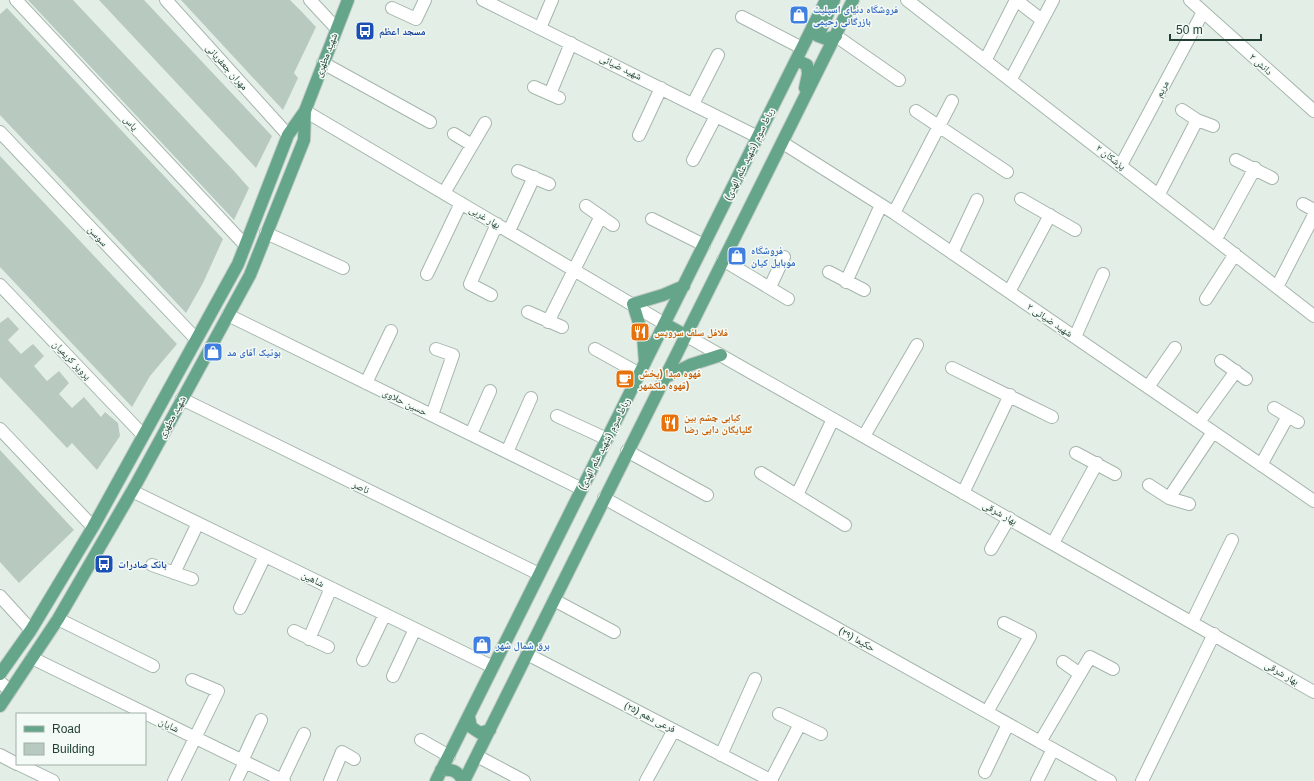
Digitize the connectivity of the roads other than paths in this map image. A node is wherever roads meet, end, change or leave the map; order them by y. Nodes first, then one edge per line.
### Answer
1 (16, 0) edge
2 (166, 0) edge
3 (310, 0) edge
4 (348, 0) edge
5 (425, 0) edge
6 (483, 0) edge
7 (552, 0) edge
8 (826, 0) edge
9 (834, 0) edge
10 (853, 0) edge
11 (907, 0) edge
12 (1016, 0) edge
13 (1054, 0) edge
14 (1190, 0) edge
15 (392, 8) dead end
16 (1203, 12) junction
17 (742, 17) dead end
18 (1038, 17) dead end
19 (336, 28) junction
20 (540, 28) junction
21 (836, 36) junction
22 (572, 43) junction
23 (802, 48) junction
24 (718, 55) dead end
25 (796, 60) junction
26 (986, 60) junction
27 (323, 63) junction
28 (1011, 79) junction
29 (900, 80) dead end
30 (534, 87) dead end
31 (661, 88) junction
32 (803, 101) junction
33 (952, 101) dead end
34 (693, 104) junction
35 (305, 110) junction
36 (1182, 110) dead end
37 (916, 111) dead end
38 (1314, 111) edge
39 (716, 116) junction
40 (1196, 120) junction
41 (430, 122) dead end
42 (485, 123) dead end
43 (1213, 126) dead end
44 (938, 127) junction
45 (0, 132) edge
46 (454, 134) dead end
47 (288, 135) junction
48 (639, 135) dead end
49 (758, 136) junction
50 (783, 143) junction
51 (472, 145) junction
52 (693, 160) dead end
53 (1236, 160) dead end
54 (1121, 165) junction
55 (1255, 168) junction
56 (518, 171) dead end
57 (1007, 172) dead end
58 (534, 177) junction
59 (1272, 178) dead end
60 (549, 184) dead end
61 (444, 193) junction
62 (1159, 194) junction
63 (1021, 199) dead end
64 (977, 200) dead end
65 (461, 203) junction
66 (1303, 204) dead end
67 (881, 205) junction
68 (586, 206) dead end
69 (1314, 210) edge
70 (894, 213) junction
71 (1050, 215) junction
72 (1314, 215) edge
73 (602, 216) junction
74 (652, 220) dead end
75 (497, 224) junction
76 (613, 225) dead end
77 (1075, 230) dead end
78 (509, 231) junction
79 (266, 233) junction
80 (1216, 239) junction
81 (245, 245) junction
82 (704, 245) junction
83 (952, 253) junction
84 (1235, 254) junction
85 (784, 257) dead end
86 (723, 260) junction
87 (343, 268) dead end
88 (574, 269) junction
89 (829, 272) dead end
90 (428, 274) dead end
91 (1103, 274) dead end
92 (846, 282) junction
93 (0, 285) edge
94 (684, 286) junction
95 (770, 287) junction
96 (1277, 287) junction
97 (864, 290) dead end
98 (1009, 292) junction
99 (490, 295) dead end
100 (788, 299) dead end
101 (1206, 299) dead end
102 (632, 304) junction
103 (528, 312) dead end
104 (228, 315) junction
105 (1314, 316) edge
106 (548, 322) junction
107 (665, 324) junction
108 (562, 328) dead end
109 (391, 331) dead end
110 (685, 335) junction
111 (1075, 337) junction
112 (196, 340) junction
113 (917, 345) dead end
114 (595, 348) dead end
115 (1175, 348) dead end
116 (436, 349) dead end
117 (721, 355) junction
118 (1222, 361) dead end
119 (645, 363) junction
120 (952, 368) dead end
121 (1236, 371) junction
122 (640, 374) junction
123 (664, 378) junction
124 (1246, 378) dead end
125 (366, 383) junction
126 (1148, 387) junction
127 (490, 391) dead end
128 (1010, 395) junction
129 (182, 398) junction
130 (531, 398) dead end
131 (1274, 408) dead end
132 (432, 415) junction
133 (557, 416) dead end
134 (1288, 416) junction
135 (1052, 417) dead end
136 (833, 419) junction
137 (1199, 422) junction
138 (1298, 422) dead end
139 (0, 428) edge
140 (1213, 432) junction
141 (471, 434) junction
142 (143, 435) junction
143 (864, 436) junction
144 (607, 439) junction
145 (628, 451) junction
146 (506, 452) junction
147 (1076, 453) dead end
148 (1097, 463) junction
149 (1261, 465) junction
150 (761, 472) dead end
151 (1115, 474) dead end
152 (1149, 485) dead end
153 (582, 489) junction
154 (132, 491) junction
155 (963, 492) junction
156 (707, 495) dead end
157 (796, 495) junction
158 (604, 498) junction
159 (1169, 498) junction
160 (1314, 501) edge
161 (1189, 504) dead end
162 (1009, 518) junction
163 (198, 523) junction
164 (846, 525) dead end
165 (93, 527) junction
166 (1232, 540) dead end
167 (1053, 544) junction
168 (992, 549) dead end
169 (265, 556) junction
170 (152, 565) dead end
171 (174, 572) junction
172 (540, 574) junction
173 (192, 580) dead end
174 (331, 588) junction
175 (0, 596) edge
176 (554, 600) junction
177 (240, 608) dead end
178 (385, 614) junction
179 (58, 618) junction
180 (1192, 622) junction
181 (1004, 623) dead end
182 (415, 629) junction
183 (31, 630) junction
184 (294, 631) dead end
185 (614, 632) dead end
186 (1214, 634) junction
187 (309, 639) junction
188 (328, 647) dead end
189 (527, 654) junction
190 (32, 658) junction
191 (363, 660) dead end
192 (1063, 662) dead end
193 (152, 666) dead end
194 (493, 667) junction
195 (1113, 669) dead end
196 (0, 674) edge
197 (1080, 674) junction
198 (393, 676) dead end
199 (755, 679) dead end
200 (192, 680) dead end
201 (0, 682) edge
202 (10, 691) junction
203 (1314, 692) edge
204 (0, 706) edge
205 (987, 712) junction
206 (144, 713) edge
207 (146, 714) edge
208 (779, 714) dead end
209 (469, 717) junction
210 (261, 720) dead end
211 (800, 724) junction
212 (1008, 724) junction
213 (490, 730) junction
214 (674, 730) junction
215 (304, 734) dead end
216 (821, 734) dead end
217 (195, 738) junction
218 (421, 740) dead end
219 (1040, 742) junction
220 (1053, 749) junction
221 (722, 755) junction
222 (0, 756) edge
223 (449, 756) junction
224 (476, 756) junction
225 (354, 759) dead end
226 (244, 762) junction
227 (16, 764) edge
228 (19, 765) edge
229 (442, 770) junction
230 (985, 772) dead end
231 (52, 781) edge
232 (174, 781) edge
233 (236, 781) edge
234 (283, 781) edge
235 (330, 781) edge
236 (436, 781) edge
237 (464, 781) edge
238 (524, 781) edge
239 (646, 781) edge
240 (771, 781) edge
241 (1037, 781) edge
242 (1110, 781) edge
243 (1142, 781) edge

1 - 81 street, یاس
2 - 47 street, مهران جعفریانی
3 - 19 street
4 - 19 main road, شهید مطهری
5 - 15 street
6 - 20 street, شهید ضیائی
7 - 20 street
8 - 23 main road, رباط سوم (شهید علم الهدی)
9 - 21 main road
10 - 21 main road
11 - 26 street, پزشکان ۲
12 - 18 street
12 - 26 street
13 - 28 street
14 - 16 street, دانش ۲
16 - 38 street, دانش ۲
16 - 54 street, مریم
17 - 23 street
19 - 27 main road, شهید مطهری
20 - 22 street, شهید ضیائی
21 - 29 street
21 - 32 main road
22 - 30 street
22 - 31 street, شهید ضیائی
23 - 25 main road, رباط سوم (شهید علم الهدی)
24 - 34 street
25 - 32 main road
25 - 49 main road, رباط سوم (شهید علم الهدی)
26 - 28 street, پزشکان ۲
27 - 35 main road, شهید مطهری
27 - 41 street
28 - 54 street, پزشکان ۲
31 - 34 street, شهید ضیائی
31 - 48 street
32 - 50 main road
33 - 44 street
34 - 39 street, شهید ضیائی
35 - 47 main road, شهید مطهری
35 - 61 street, بهار غربی
35 - 79 main road, شهید مطهری
36 - 40 street
37 - 44 street
39 - 49 street, شهید ضیائی
39 - 52 street
40 - 43 street
40 - 62 street
42 - 51 street
44 - 57 street
44 - 70 street
45 - 112 street, سوسن
46 - 51 street
47 - 81 main road, شهید مطهری
49 - 82 main road, رباط سوم (شهید علم الهدی)
50 - 67 street, شهید ضیائی ۲
50 - 86 main road
51 - 61 street
53 - 55 street
54 - 62 street, پزشکان ۲
55 - 59 street
55 - 80 street
56 - 58 street
58 - 60 street
58 - 78 street
61 - 65 street, بهار غربی
62 - 80 street, پزشکان ۲
63 - 71 street
64 - 83 street
65 - 75 street, بهار غربی
65 - 90 street
66 - 69 street
67 - 70 street, شهید ضیائی ۲
67 - 92 street
68 - 73 street
70 - 83 street, شهید ضیائی ۲
71 - 77 street
71 - 98 street
72 - 96 street
73 - 76 street
73 - 88 street
74 - 82 street
75 - 78 street, بهار غربی
75 - 99 street
78 - 88 street, بهار غربی
79 - 87 street
79 - 104 main road, شهید مطهری
80 - 84 street, پزشکان ۲
81 - 112 main road, شهید مطهری
82 - 94 main road, رباط سوم (شهید علم الهدی)
83 - 98 street, شهید ضیائی ۲
84 - 96 street, پزشکان ۲
84 - 101 street
85 - 95 street
86 - 95 street
86 - 110 main road
88 - 102 street, بهار غربی
88 - 106 street
89 - 92 street
91 - 111 street
92 - 97 street
93 - 142 street, پرویز کریمیان
94 - 102 main road
94 - 107 main road, رباط سوم (شهید علم الهدی)
95 - 100 street
96 - 105 street, پزشکان ۲
98 - 111 street, شهید ضیائی ۲
102 - 107 street, بهار غربی
102 - 119 main road
103 - 106 street
104 - 125 street, حسین حلاوی
104 - 129 main road, شهید مطهری
106 - 108 street
107 - 110 main road
107 - 119 main road, رباط سوم (شهید علم الهدی)
109 - 125 street
110 - 117 street, بهار شرقی
110 - 123 main road
111 - 126 street, شهید ضیائی ۲
112 - 142 main road, شهید مطهری
113 - 143 street
114 - 122 street
115 - 126 street
116 - 132 street
117 - 123 main road
117 - 136 street, بهار شرقی
118 - 121 street
119 - 122 main road, رباط سوم (شهید علم الهدی)
120 - 128 street
121 - 124 street
121 - 137 street
122 - 144 main road, رباط سوم (شهید علم الهدی)
123 - 145 main road
125 - 132 street, حسین حلاوی
126 - 137 street, شهید ضیائی ۲
127 - 141 street
128 - 135 street
128 - 155 street
129 - 154 main road, شهید مطهری
129 - 172 street, ناصر
130 - 146 street
131 - 134 street
132 - 141 street, حسین حلاوی
133 - 144 street
134 - 138 street
134 - 149 street
136 - 143 street, بهار شرقی
136 - 157 street
137 - 140 street, شهید ضیائی ۲
139 - 165 street
140 - 149 street, شهید ضیائی ۲
140 - 159 street
141 - 146 street, حسین حلاوی
142 - 165 main road, شهید مطهری
143 - 155 street, بهار شرقی
144 - 153 main road, رباط سوم (شهید علم الهدی)
145 - 156 street
145 - 158 main road
146 - 153 street, حسین حلاوی
147 - 148 street
148 - 151 street
148 - 167 street
149 - 160 street, شهید ضیائی ۲
150 - 157 street
152 - 159 street
153 - 172 main road, رباط سوم (شهید علم الهدی)
154 - 163 street, شاهین
154 - 179 main road, شهید مطهری
155 - 162 street, بهار شرقی
157 - 164 street
158 - 176 main road
158 - 205 street, حکیما (۲۹)
159 - 161 street
162 - 167 street, بهار شرقی
162 - 168 street
163 - 169 street, شاهین
163 - 171 street
165 - 183 main road, شهید مطهری
166 - 180 street
167 - 180 street, بهار شرقی
169 - 174 street, شاهین
169 - 177 street
170 - 171 street
171 - 173 street
172 - 194 main road, رباط سوم (شهید علم الهدی)
174 - 178 street, شاهین
174 - 187 street
175 - 183 street
176 - 185 street
176 - 189 main road
178 - 182 street, شاهین
178 - 191 street
179 - 190 main road, شهید مطهری
179 - 193 street
180 - 186 street, بهار شرقی
181 - 205 street
182 - 194 street, شاهین
182 - 198 street
183 - 196 main road, شهید مطهری
184 - 187 street
186 - 203 street, بهار شرقی
186 - 243 street
187 - 188 street
189 - 213 main road
189 - 214 street, فرعی دهم (۲۵)
190 - 202 main road, شهید مطهری
190 - 206 street, شایان
192 - 197 street
194 - 209 main road, رباط سوم (شهید علم الهدی)
195 - 197 street
197 - 219 street
199 - 221 street
200 - 217 street
201 - 202 street
202 - 204 main road, شهید مطهری
205 - 212 street, حکیما (۲۹)
207 - 217 street, شایان
208 - 211 street
209 - 213 main road
209 - 223 main road, رباط سوم (شهید علم الهدی)
210 - 226 street
211 - 216 street
211 - 240 street
212 - 219 street, حکیما (۲۹)
212 - 230 street
213 - 224 main road
214 - 221 street, فرعی دهم (۲۵)
214 - 239 street
215 - 234 street
217 - 226 street, شایان
217 - 232 street
218 - 223 street
219 - 220 street, حکیما (۲۹)
220 - 241 street
220 - 242 street, حکیما (۲۹)
221 - 240 street, فرعی دهم (۲۵)
222 - 227 street
223 - 229 main road, رباط سوم (شهید علم الهدی)
224 - 237 main road
224 - 238 street
225 - 235 street
226 - 233 street
226 - 234 street, شایان
228 - 231 street
229 - 236 main road, رباط سوم (شهید علم الهدی)
229 - 237 main road

